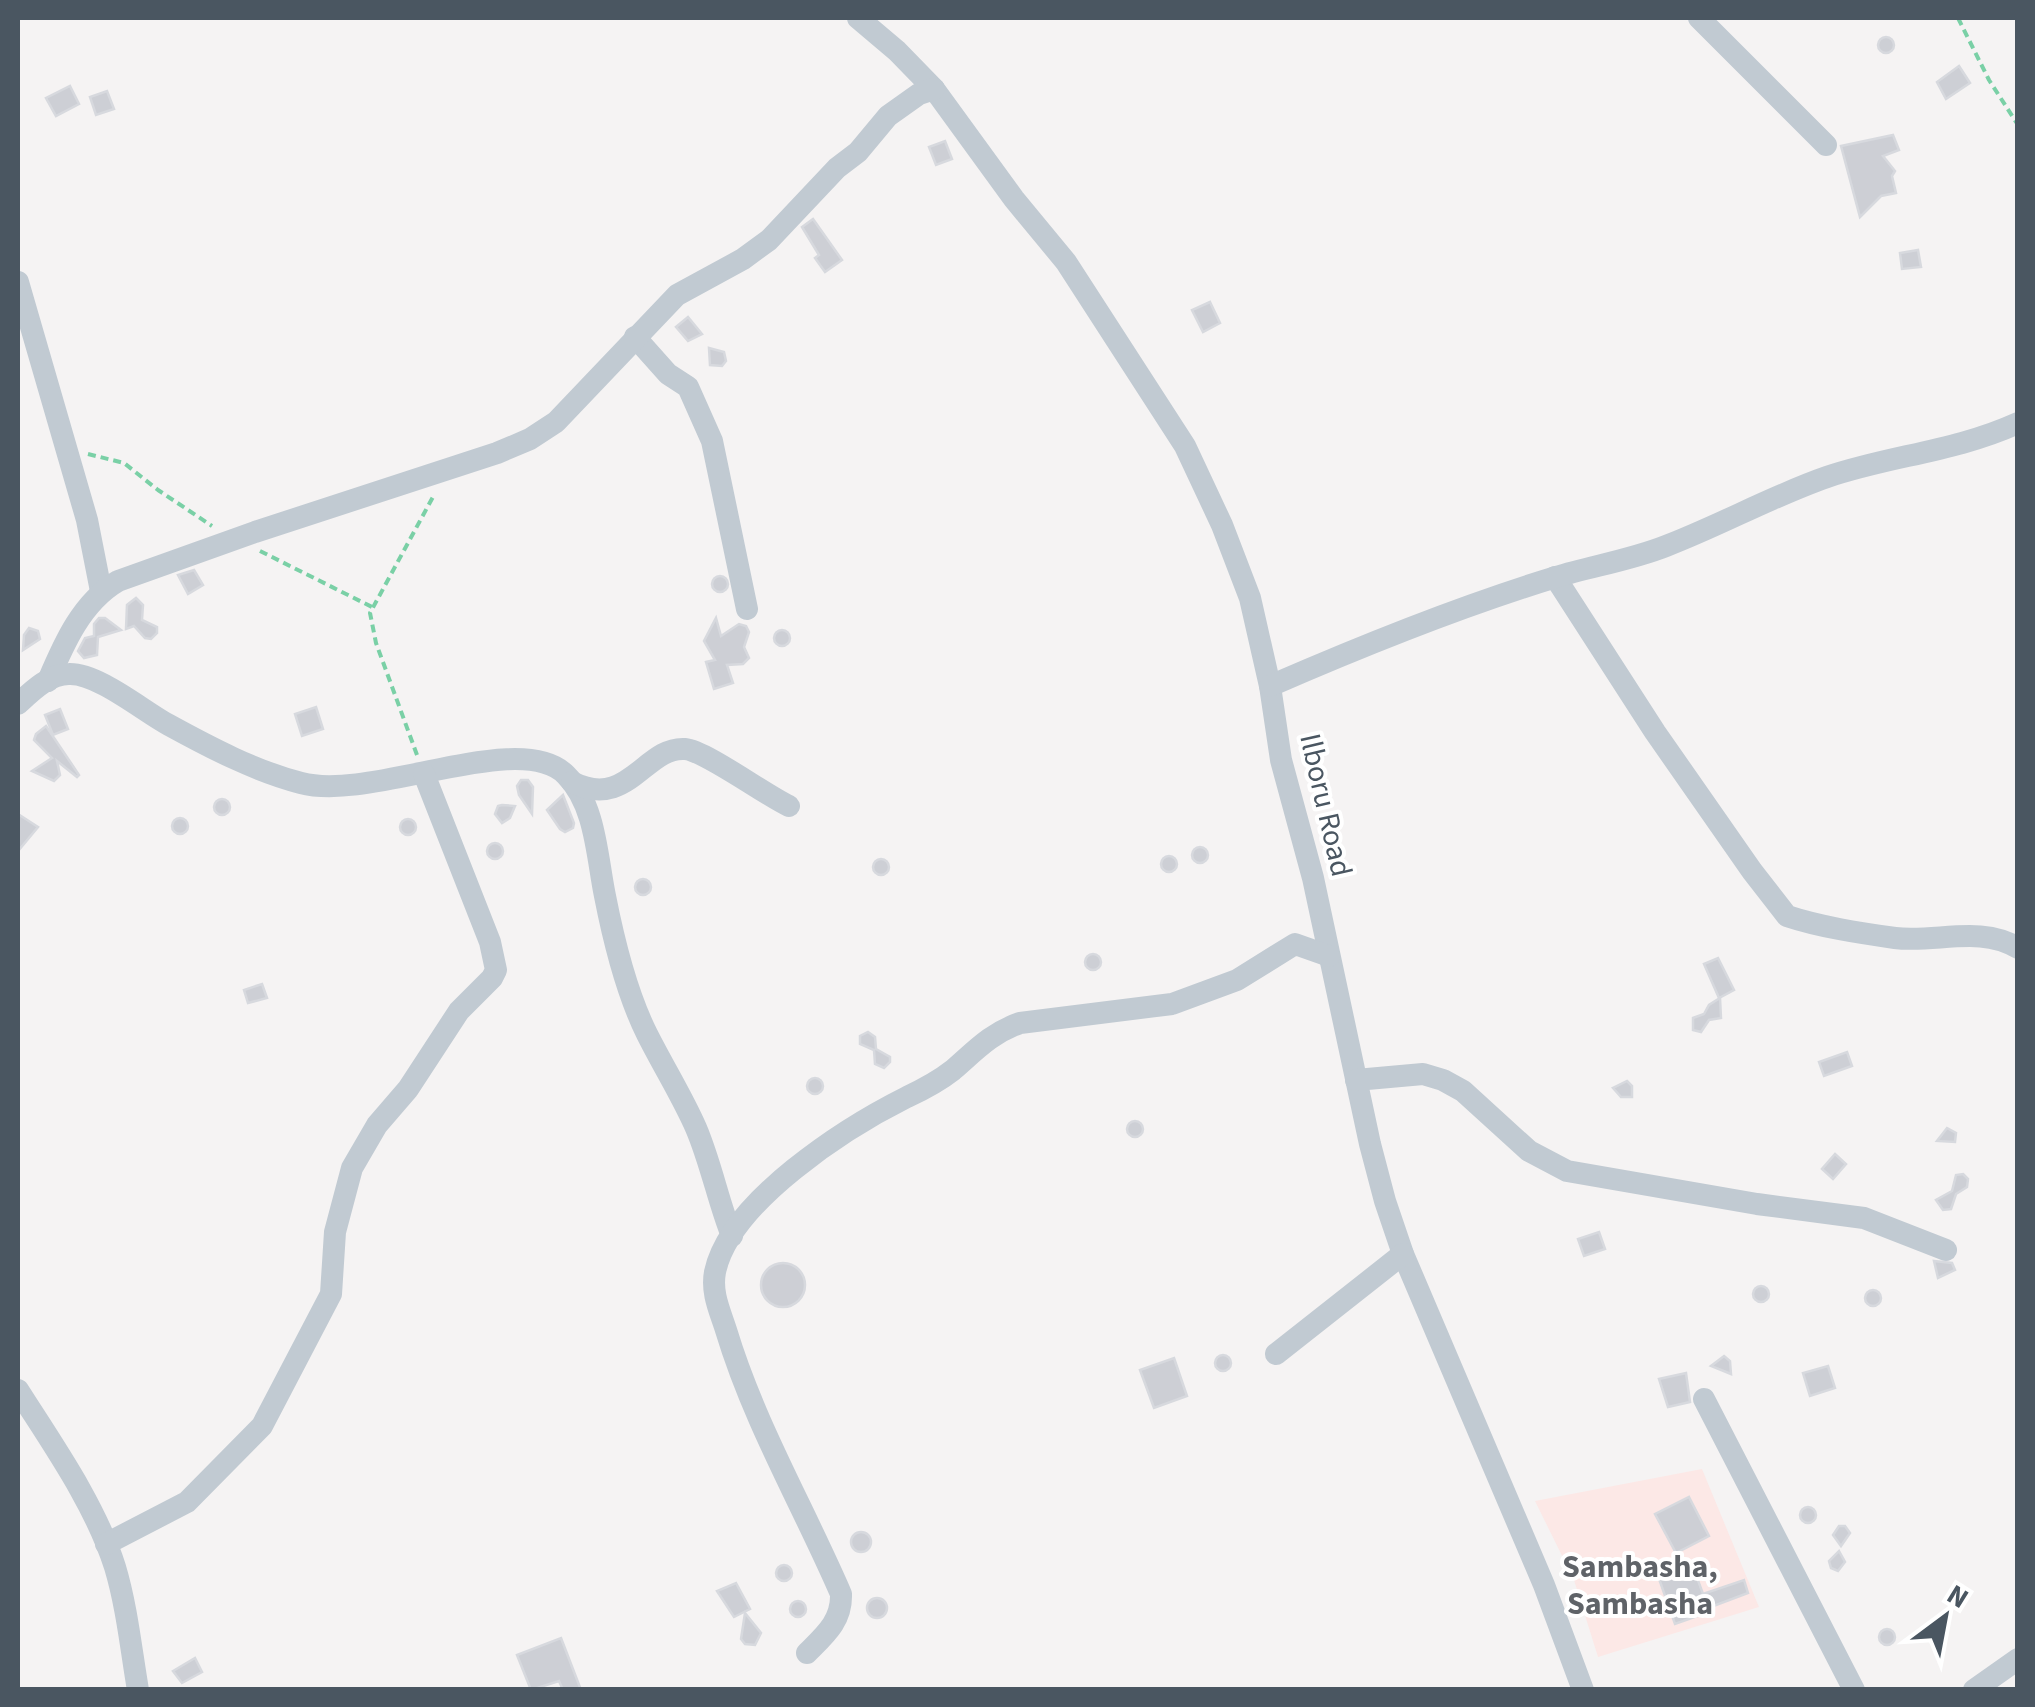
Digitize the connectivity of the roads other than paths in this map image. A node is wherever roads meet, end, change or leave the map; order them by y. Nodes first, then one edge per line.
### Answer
1 (858, 18) edge
2 (1699, 18) edge
3 (934, 90) junction
4 (1826, 145) dead end
5 (18, 282) edge
6 (635, 337) junction
7 (2018, 422) edge
8 (1555, 577) junction
9 (100, 591) junction
10 (747, 610) dead end
11 (48, 680) junction
12 (1270, 686) junction
13 (18, 704) edge
14 (424, 774) junction
15 (572, 782) junction
16 (789, 806) dead end
17 (2018, 948) edge
18 (1329, 956) junction
19 (1356, 1080) junction
20 (732, 1236) junction
21 (1946, 1250) dead end
22 (1403, 1254) junction
23 (1276, 1354) dead end
24 (18, 1390) edge
25 (1704, 1399) dead end
26 (106, 1544) junction
27 (807, 1653) dead end
28 (2018, 1659) edge
29 (138, 1690) edge
30 (1584, 1690) edge
31 (1854, 1690) edge
32 (1974, 1690) edge

1 - 3 street, Ilboru Road
2 - 4 street
3 - 6 street
3 - 12 street, Ilboru Road
5 - 9 street
6 - 9 street
6 - 10 street
7 - 8 street
8 - 12 street
8 - 17 street
9 - 11 street
11 - 13 street
11 - 14 street
12 - 18 street, Ilboru Road
14 - 15 street
14 - 26 street
15 - 16 street
15 - 20 street
18 - 19 street, Ilboru Road
18 - 20 street
19 - 21 street
19 - 22 street, Ilboru Road
20 - 27 street
22 - 23 street
22 - 30 street, Ilboru Road
24 - 26 street
25 - 31 street
26 - 29 street
28 - 32 street

